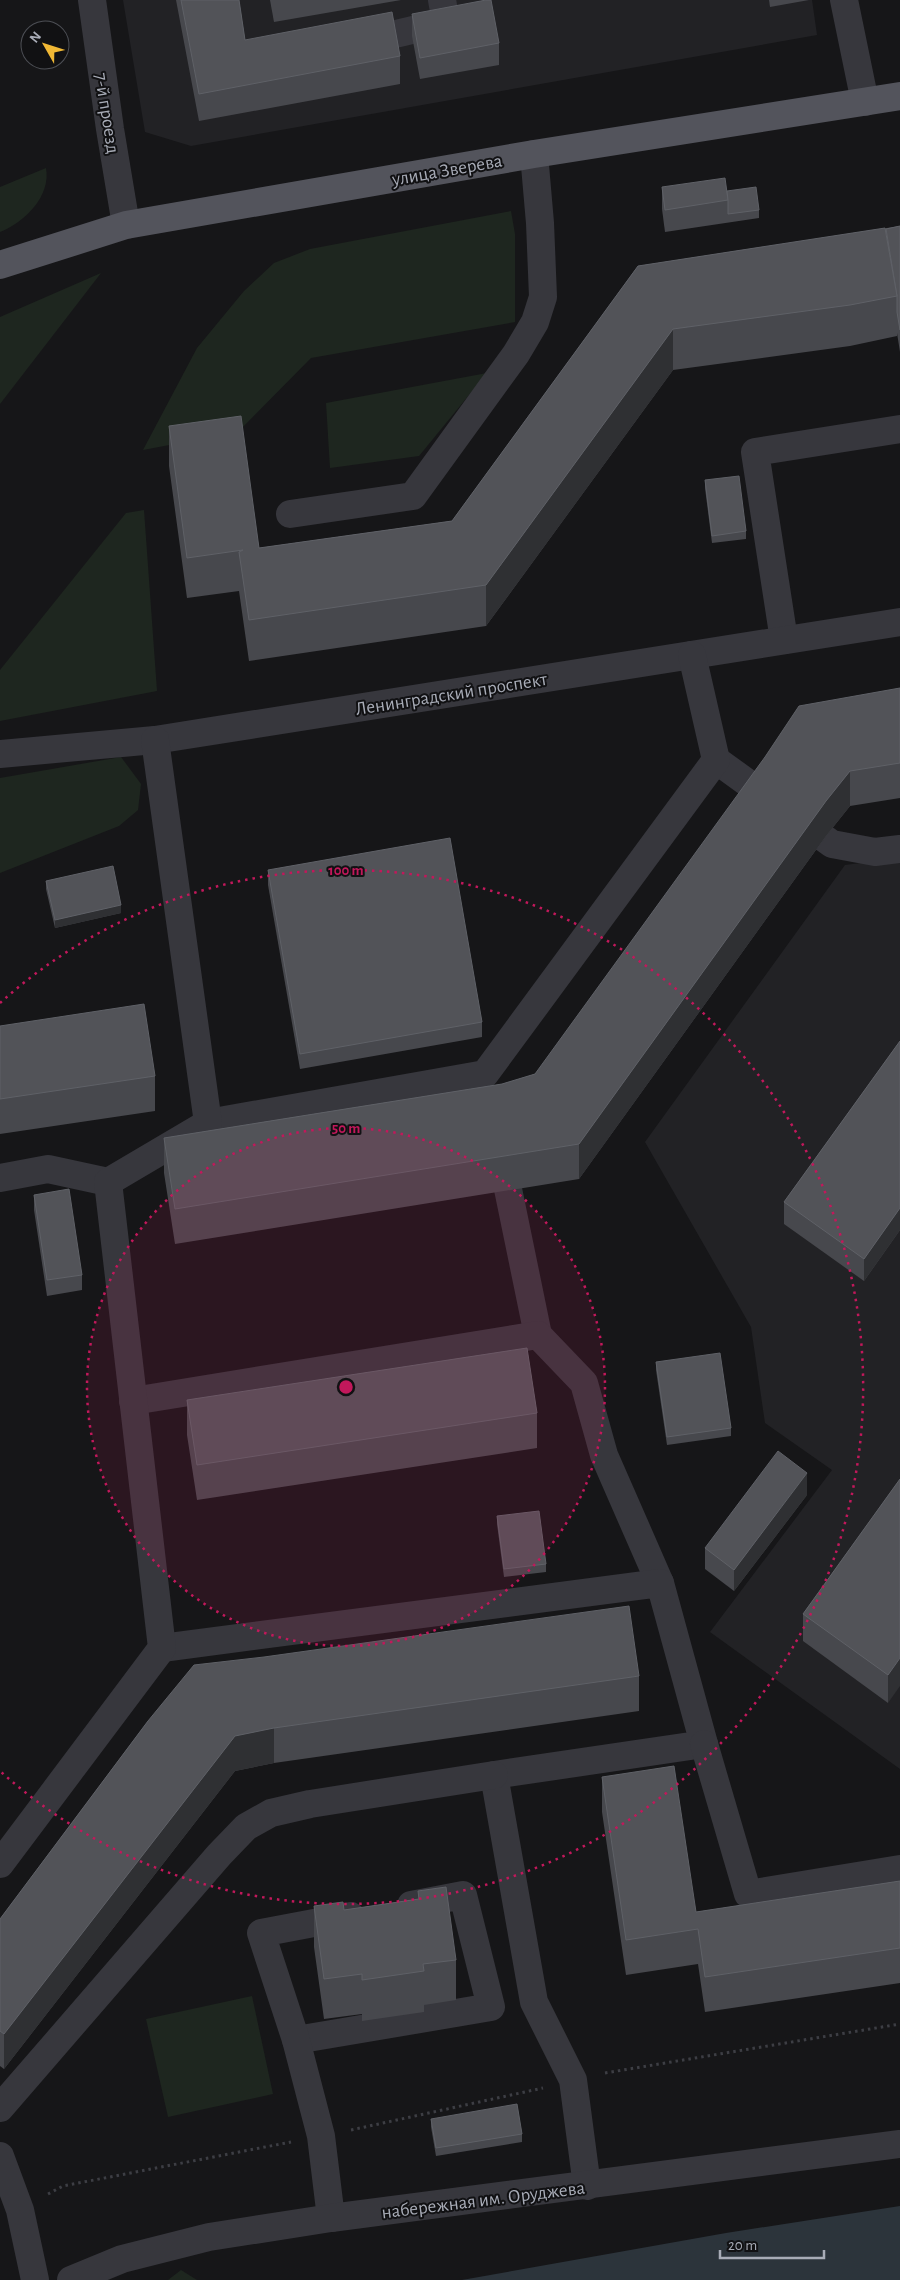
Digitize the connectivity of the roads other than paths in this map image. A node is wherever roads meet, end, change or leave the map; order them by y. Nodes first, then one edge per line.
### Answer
1 (92, 0) edge
2 (442, 0) edge
3 (844, 0) edge
4 (382, 37) edge
5 (900, 96) edge
6 (865, 102) junction
7 (534, 154) junction
8 (126, 225) junction
9 (0, 266) edge
10 (900, 429) edge
11 (290, 514) dead end
12 (900, 622) edge
13 (784, 640) junction
14 (692, 655) junction
15 (155, 740) junction
16 (0, 754) edge
17 (716, 760) junction
18 (900, 849) edge
19 (208, 1123) junction
20 (496, 1132) edge
21 (0, 1178) edge
22 (108, 1182) junction
23 (538, 1334) junction
24 (133, 1401) junction
25 (660, 1583) junction
26 (162, 1648) junction
27 (704, 1744) junction
28 (494, 1776) junction
29 (0, 1864) edge
30 (900, 1869) edge
31 (296, 2040) junction
32 (0, 2108) edge
33 (900, 2144) edge
34 (0, 2156) edge
35 (588, 2186) junction
36 (332, 2218) junction
37 (35, 2280) edge
38 (71, 2280) edge

1 - 8 street, 7-й проезд
2 - 4 street
3 - 6 street
5 - 6 main road, улица Зверева
6 - 7 main road, улица Зверева
7 - 8 main road, улица Зверева
7 - 11 street
8 - 9 main road, улица Зверева
10 - 13 street
12 - 13 street, Ленинградский проспект
13 - 14 street, Ленинградский проспект
14 - 15 street, Ленинградский проспект
14 - 17 street
15 - 16 street, Ленинградский проспект
15 - 19 street
17 - 18 street
17 - 19 street
19 - 22 street
20 - 23 street
21 - 22 street
22 - 24 street
23 - 24 street
23 - 25 street
24 - 26 street
25 - 26 street
25 - 27 street
26 - 29 street
27 - 28 street
27 - 30 street
28 - 32 street
28 - 35 street
31 - 31 street
31 - 36 street
33 - 35 street, набережная им. Оруджева
34 - 37 street
35 - 36 street, набережная им. Оруджева
36 - 38 street, набережная им. Оруджева

